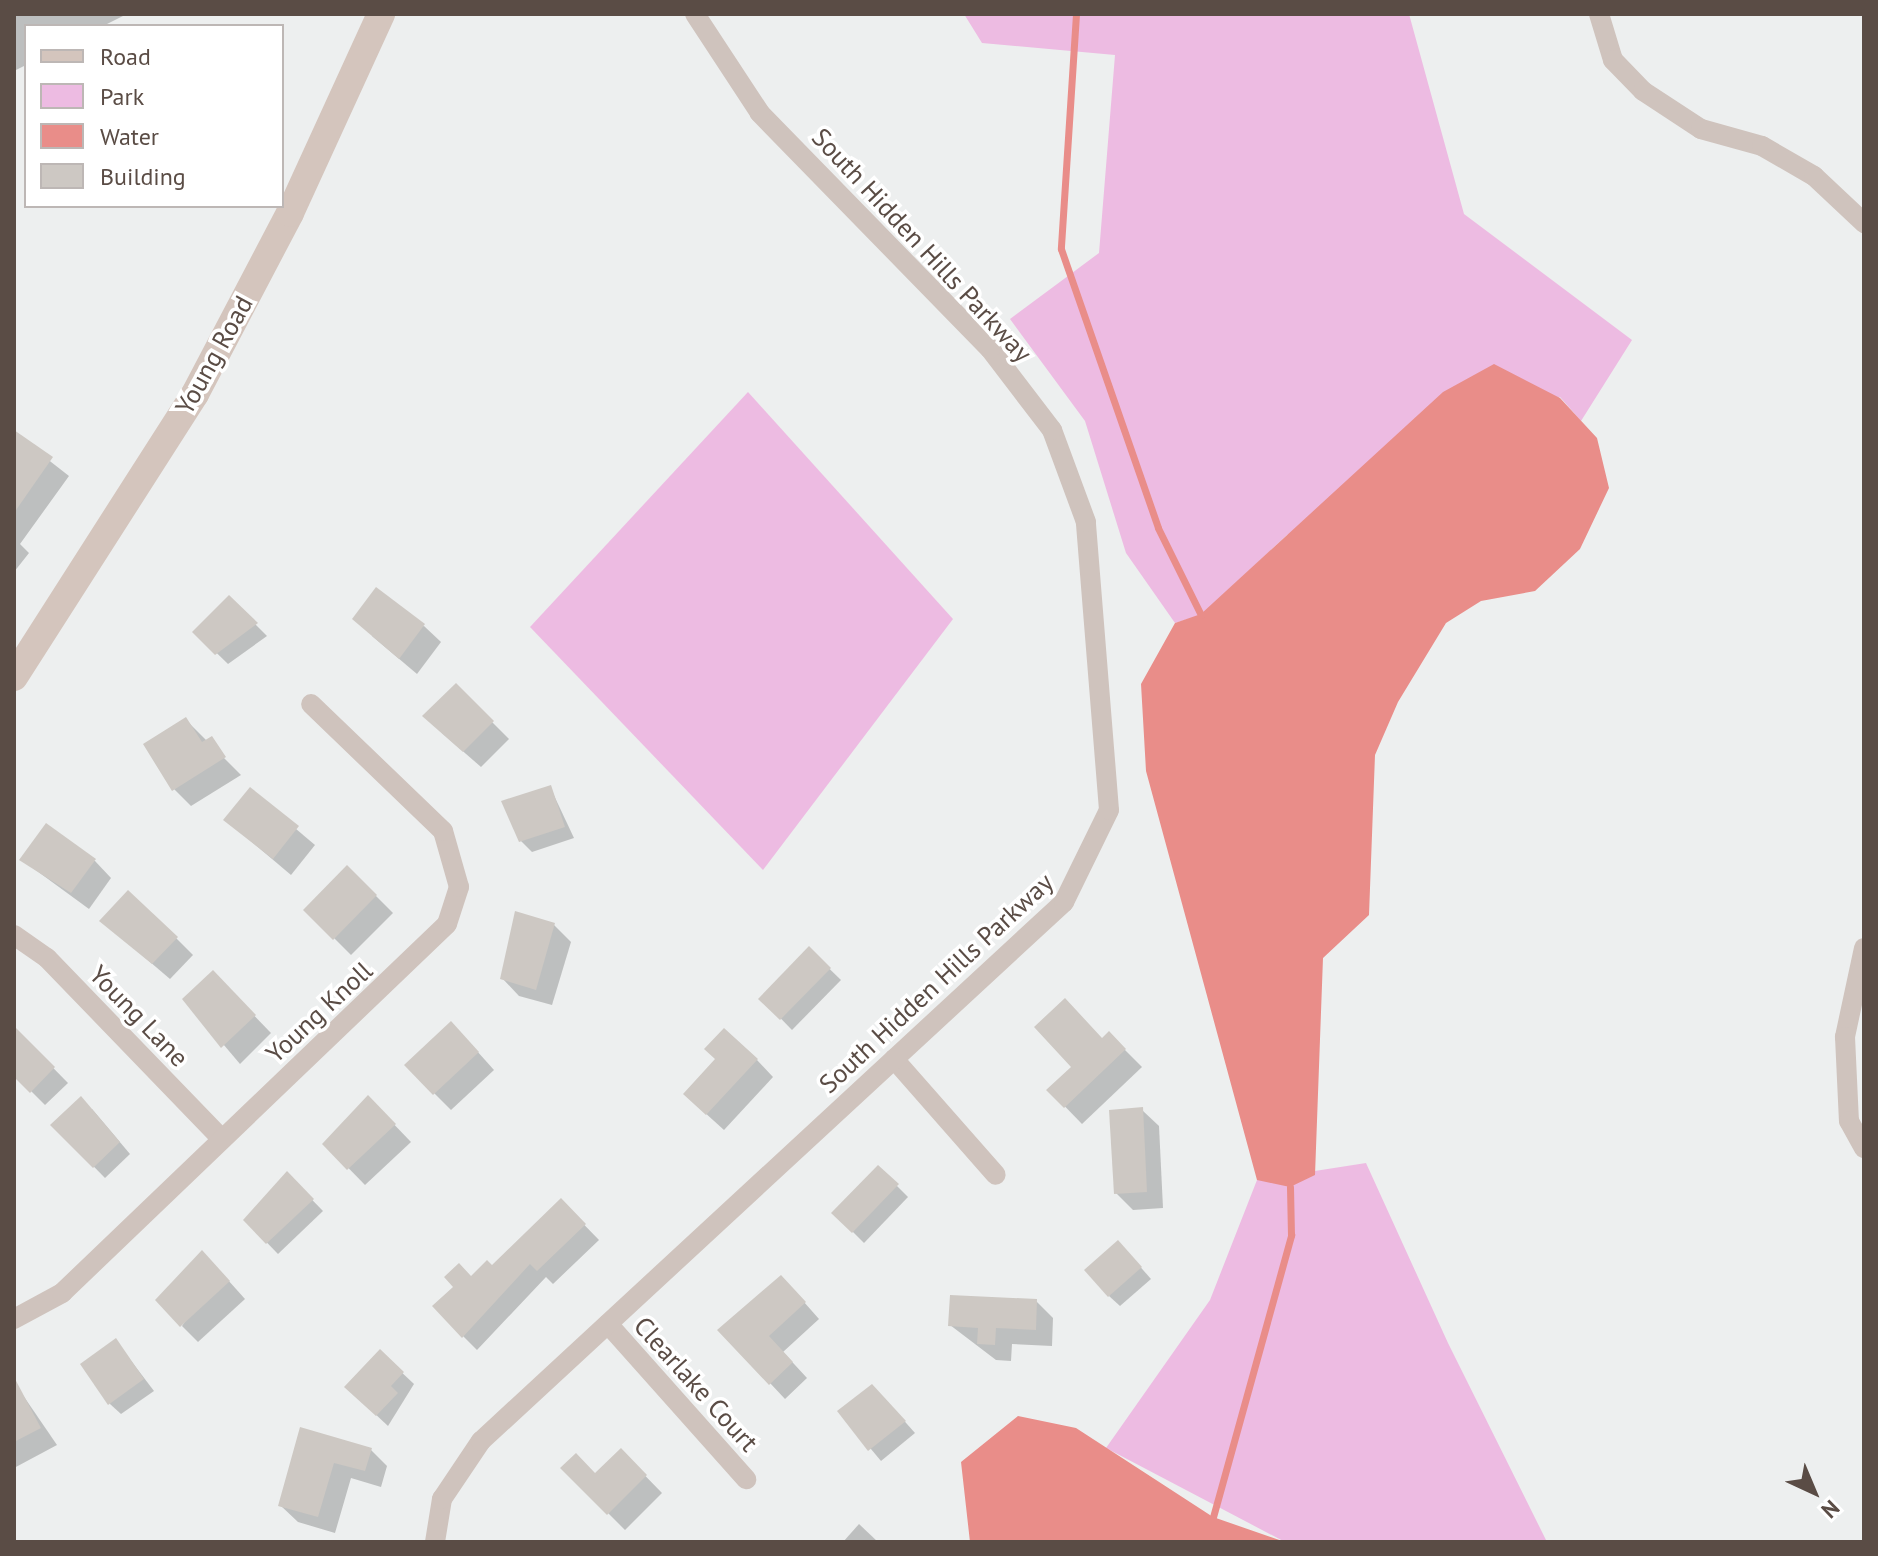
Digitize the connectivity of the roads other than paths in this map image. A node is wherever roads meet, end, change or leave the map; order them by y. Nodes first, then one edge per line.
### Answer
1 (381, 14) edge
2 (695, 14) edge
3 (1599, 14) edge
4 (1864, 223) edge
5 (14, 677) edge
6 (311, 704) dead end
7 (14, 935) edge
8 (1864, 948) edge
9 (894, 1059) junction
10 (222, 1139) junction
11 (1864, 1148) edge
12 (996, 1175) dead end
13 (14, 1319) edge
14 (608, 1324) junction
15 (746, 1479) dead end
16 (435, 1542) edge

1 - 5 street, Young Road
2 - 9 street, South Hidden Hills Parkway
3 - 4 street
6 - 10 street, Young Knoll
7 - 10 street, Young Lane
8 - 11 street
9 - 12 street
9 - 14 street, South Hidden Hills Parkway
10 - 13 street, Young Knoll
14 - 15 street, Clearlake Court
14 - 16 street, South Hidden Hills Parkway

